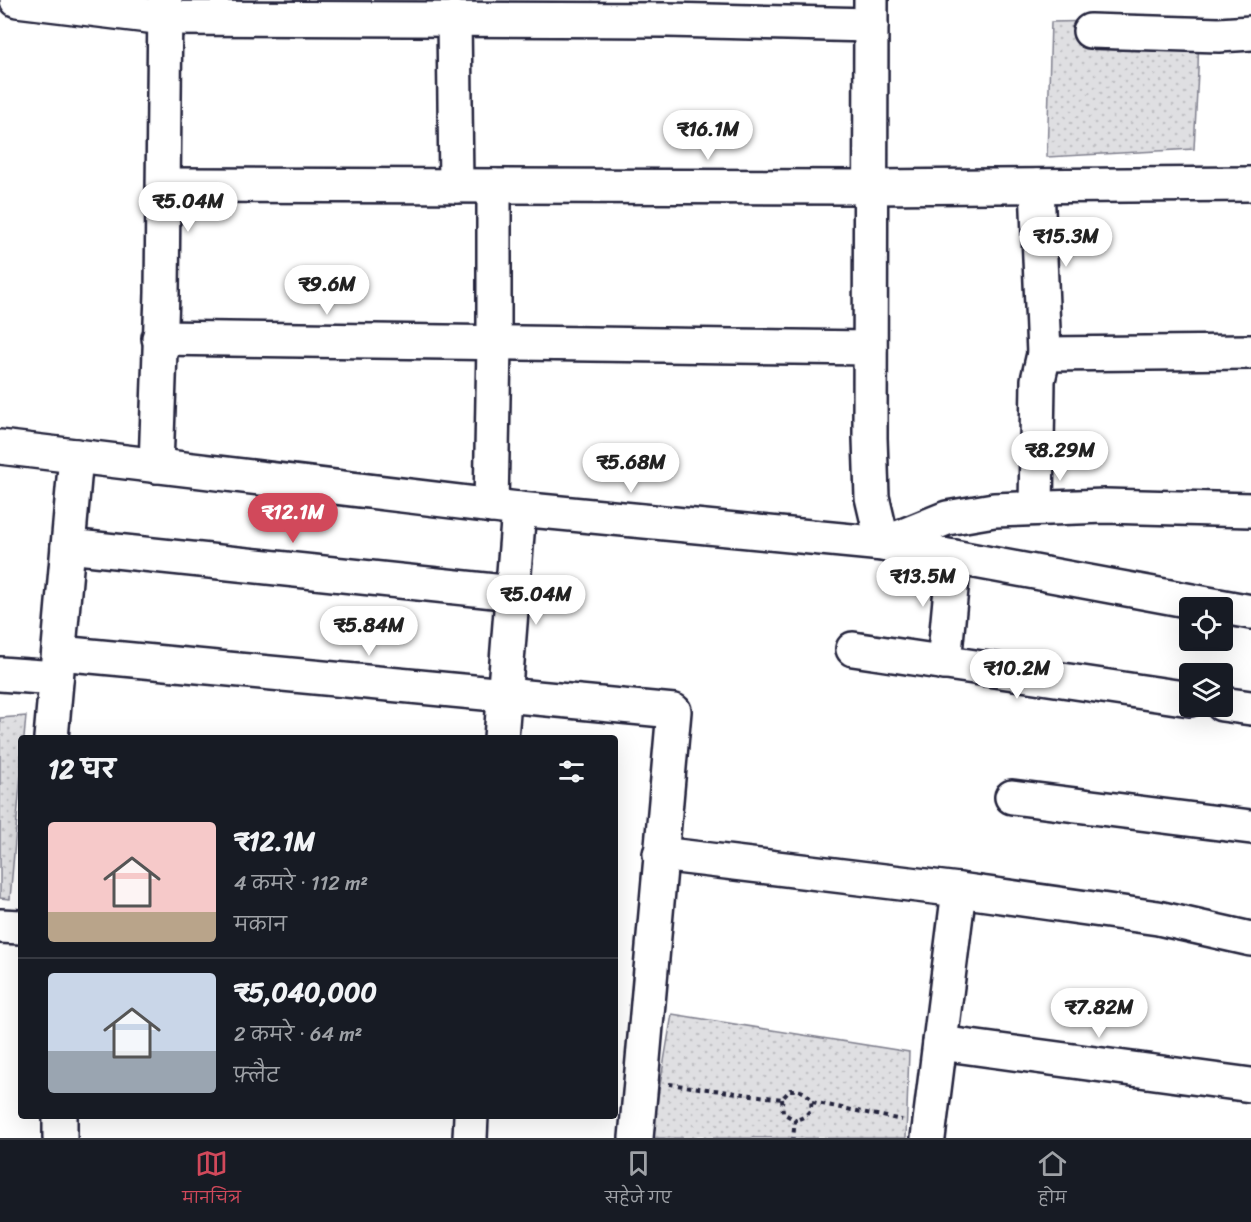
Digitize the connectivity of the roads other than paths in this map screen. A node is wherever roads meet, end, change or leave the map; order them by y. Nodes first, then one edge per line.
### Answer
1 (17, 0) edge
2 (165, 9) edge
3 (462, 12) edge
4 (871, 13) edge
5 (1090, 31) dead end
6 (1251, 33) edge
7 (1251, 184) edge
8 (164, 185) junction
9 (456, 186) junction
10 (494, 186) junction
11 (1038, 186) junction
12 (870, 187) junction
13 (159, 338) junction
14 (494, 344) junction
15 (870, 348) junction
16 (1251, 352) edge
17 (1044, 354) junction
18 (0, 447) edge
19 (76, 456) junction
20 (156, 466) junction
21 (505, 507) junction
22 (1036, 508) junction
23 (1251, 510) edge
24 (882, 544) junction
25 (68, 546) junction
26 (954, 557) junction
27 (513, 593) junction
28 (1251, 612) edge
29 (853, 649) dead end
30 (944, 663) junction
31 (57, 666) junction
32 (0, 674) edge
33 (505, 695) junction
34 (1179, 697) edge
35 (1233, 706) edge
36 (1251, 708) edge
37 (51, 735) edge
38 (501, 735) edge
39 (1012, 798) dead end
40 (1251, 827) edge
41 (660, 854) junction
42 (959, 890) junction
43 (0, 926) edge
44 (18, 927) edge
45 (1251, 939) edge
46 (940, 1043) junction
47 (1251, 1085) edge
48 (60, 1119) edge
49 (471, 1119) edge
50 (929, 1132) edge
51 (60, 1138) edge
52 (470, 1138) edge
53 (636, 1138) edge

1 - 2 street
2 - 3 street
2 - 8 street
3 - 4 street
3 - 9 street
4 - 12 street
5 - 6 street
7 - 11 street
8 - 9 street
8 - 13 street
9 - 10 street
10 - 12 street
10 - 14 street
11 - 12 street
11 - 17 street
12 - 15 street
13 - 14 street
13 - 20 street
14 - 15 street
14 - 21 street
15 - 24 street
16 - 17 street
17 - 22 street
18 - 19 street
19 - 20 street
19 - 25 street
20 - 21 street
21 - 24 street
21 - 27 street
22 - 23 street
22 - 24 street
24 - 26 street
25 - 27 street
25 - 31 street
26 - 28 street
26 - 30 street
27 - 33 street
29 - 30 street
30 - 34 street
31 - 32 street
31 - 33 street
31 - 37 street
33 - 38 street
33 - 41 street
35 - 36 street
39 - 40 street
41 - 42 street
41 - 53 street
42 - 45 street
42 - 46 street
43 - 44 street
46 - 47 street
46 - 50 street
48 - 51 street
49 - 52 street

